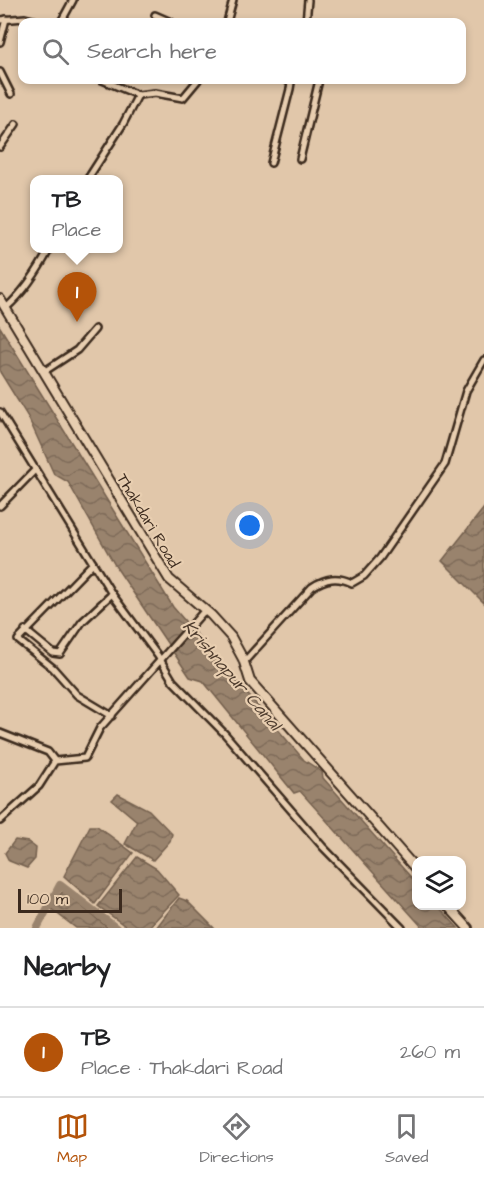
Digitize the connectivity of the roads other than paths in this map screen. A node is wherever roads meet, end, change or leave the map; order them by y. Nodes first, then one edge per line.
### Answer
1 (73, 0) edge
2 (233, 0) edge
3 (308, 0) edge
4 (155, 15) dead end
5 (63, 18) edge
6 (162, 18) edge
7 (228, 18) edge
8 (306, 18) edge
9 (18, 19) edge
10 (3, 20) edge
11 (0, 42) edge
12 (0, 72) edge
13 (112, 84) edge
14 (195, 84) edge
15 (291, 84) edge
16 (318, 84) edge
17 (11, 94) dead end
18 (138, 95) junction
19 (16, 124) dead end
20 (0, 147) edge
21 (300, 159) dead end
22 (271, 163) dead end
23 (90, 175) edge
24 (48, 253) edge
25 (0, 299) edge
26 (6, 308) junction
27 (95, 329) dead end
28 (484, 360) edge
29 (45, 371) junction
30 (0, 412) edge
31 (35, 470) junction
32 (0, 506) edge
33 (93, 563) junction
34 (111, 594) junction
35 (205, 610) junction
36 (26, 630) junction
37 (161, 660) junction
38 (244, 662) junction
39 (112, 716) junction
40 (0, 733) edge
41 (55, 761) junction
42 (0, 821) edge
43 (412, 863) edge
44 (452, 910) edge
45 (402, 928) edge
46 (468, 928) edge

1 - 5 street
2 - 7 street
3 - 8 street
4 - 6 street
9 - 10 street
10 - 11 street
12 - 17 street
13 - 18 street
14 - 18 street
15 - 22 street
16 - 21 street
18 - 23 street
19 - 20 street
24 - 26 street
25 - 26 street, Thakdari Road
26 - 29 street, Thakdari Road
27 - 29 street
28 - 38 street
29 - 35 street, Thakdari Road
30 - 31 street
31 - 32 street
31 - 33 street
33 - 34 street
33 - 36 street
34 - 36 street
34 - 37 street
35 - 37 street
35 - 38 street, Thakdari Road
36 - 39 street
37 - 39 street
37 - 45 street
38 - 43 street, Thakdari Road
39 - 41 street
40 - 41 street
41 - 42 street
44 - 46 street

